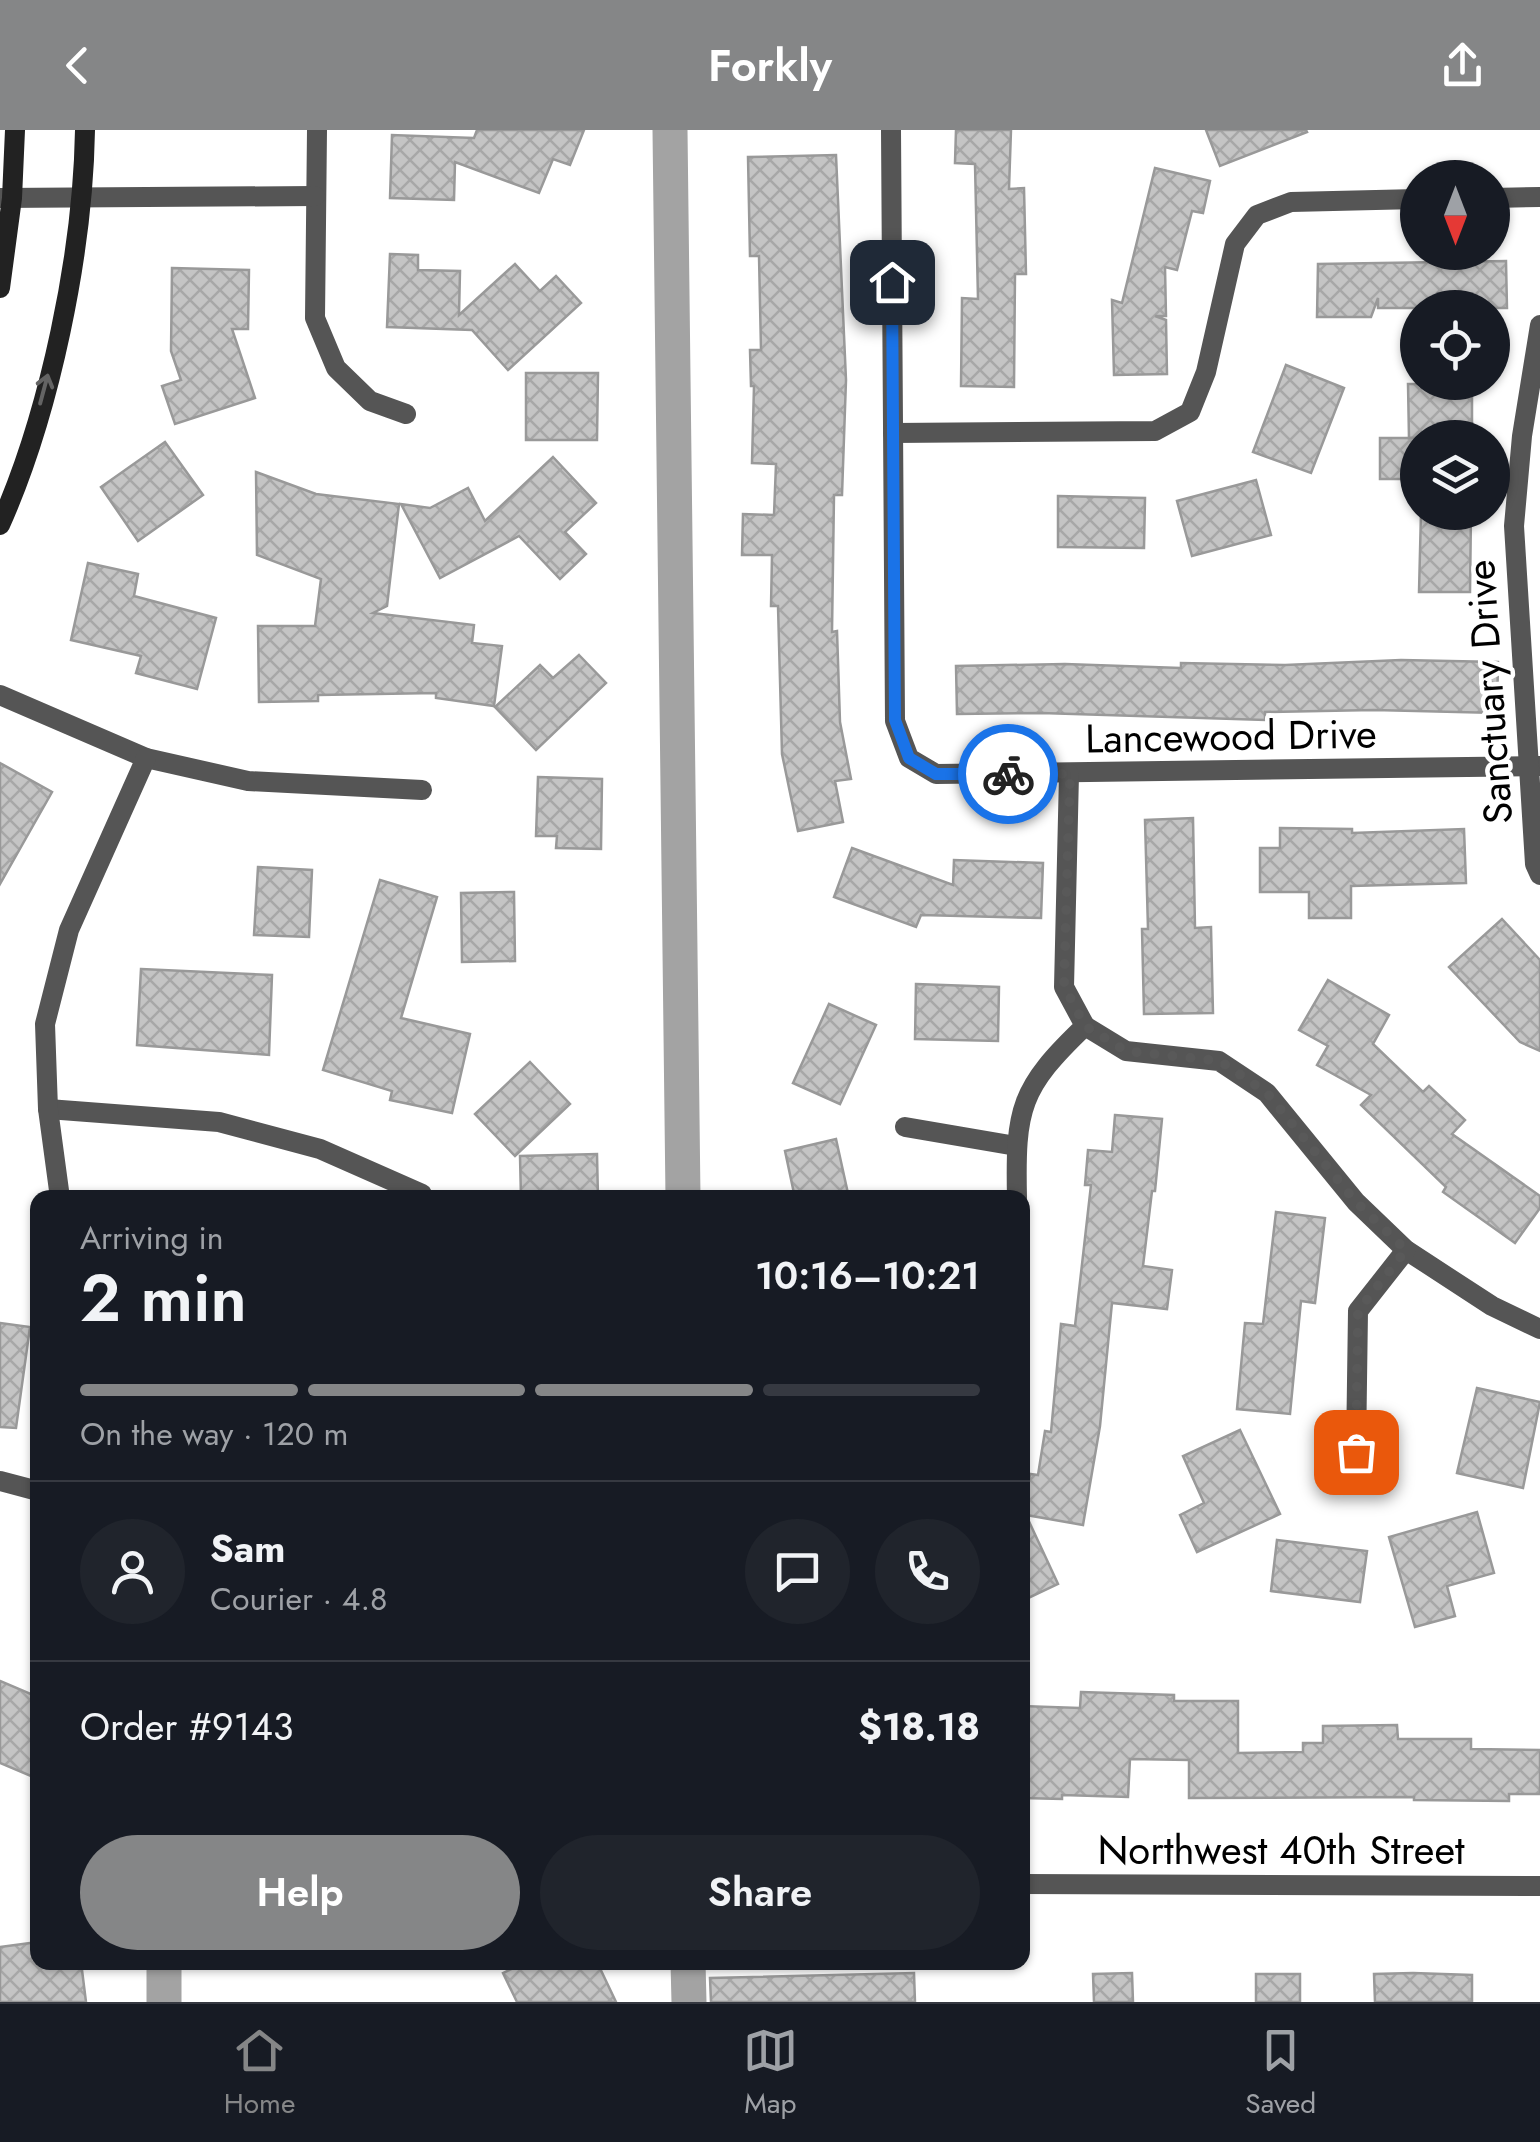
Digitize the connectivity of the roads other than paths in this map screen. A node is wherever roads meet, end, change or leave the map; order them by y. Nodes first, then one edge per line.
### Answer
1 (15, 130) edge
2 (85, 130) edge
3 (317, 130) edge
4 (891, 130) edge
5 (315, 196) junction
6 (1540, 197) edge
7 (6, 198) edge
8 (82, 198) junction
9 (1510, 198) edge
10 (1400, 199) edge
11 (0, 288) edge
12 (1540, 325) edge
13 (406, 414) dead end
14 (893, 434) junction
15 (0, 525) edge
16 (0, 695) edge
17 (146, 758) junction
18 (1535, 766) edge
19 (1070, 774) junction
20 (422, 790) dead end
21 (1540, 875) edge
22 (1085, 1026) junction
23 (48, 1109) junction
24 (905, 1127) dead end
25 (1016, 1146) junction
26 (59, 1190) edge
27 (413, 1190) edge
28 (1017, 1190) edge
29 (1406, 1250) junction
30 (1540, 1329) edge
31 (1356, 1452) dead end
32 (0, 1481) edge
33 (30, 1489) edge
34 (1030, 1884) edge
35 (1540, 1886) edge

1 - 7 main road
2 - 8 main road
3 - 5 street
4 - 14 street, Lancewood Drive
5 - 8 street
5 - 13 street
6 - 9 street
7 - 8 street
7 - 11 main road
15 -> 8 main road
10 - 14 street
12 - 18 street, Sanctuary Drive
14 - 19 street, Lancewood Drive
16 - 17 street
17 - 20 street
17 - 23 street
18 - 19 street, Lancewood Drive
18 - 21 street, Sanctuary Drive
19 - 22 street
22 - 25 street
22 - 29 street
23 - 26 street
23 - 27 street
24 - 25 street
25 - 28 street
29 - 30 street
29 - 31 street
32 - 33 street
34 - 35 street, Northwest 40th Street

